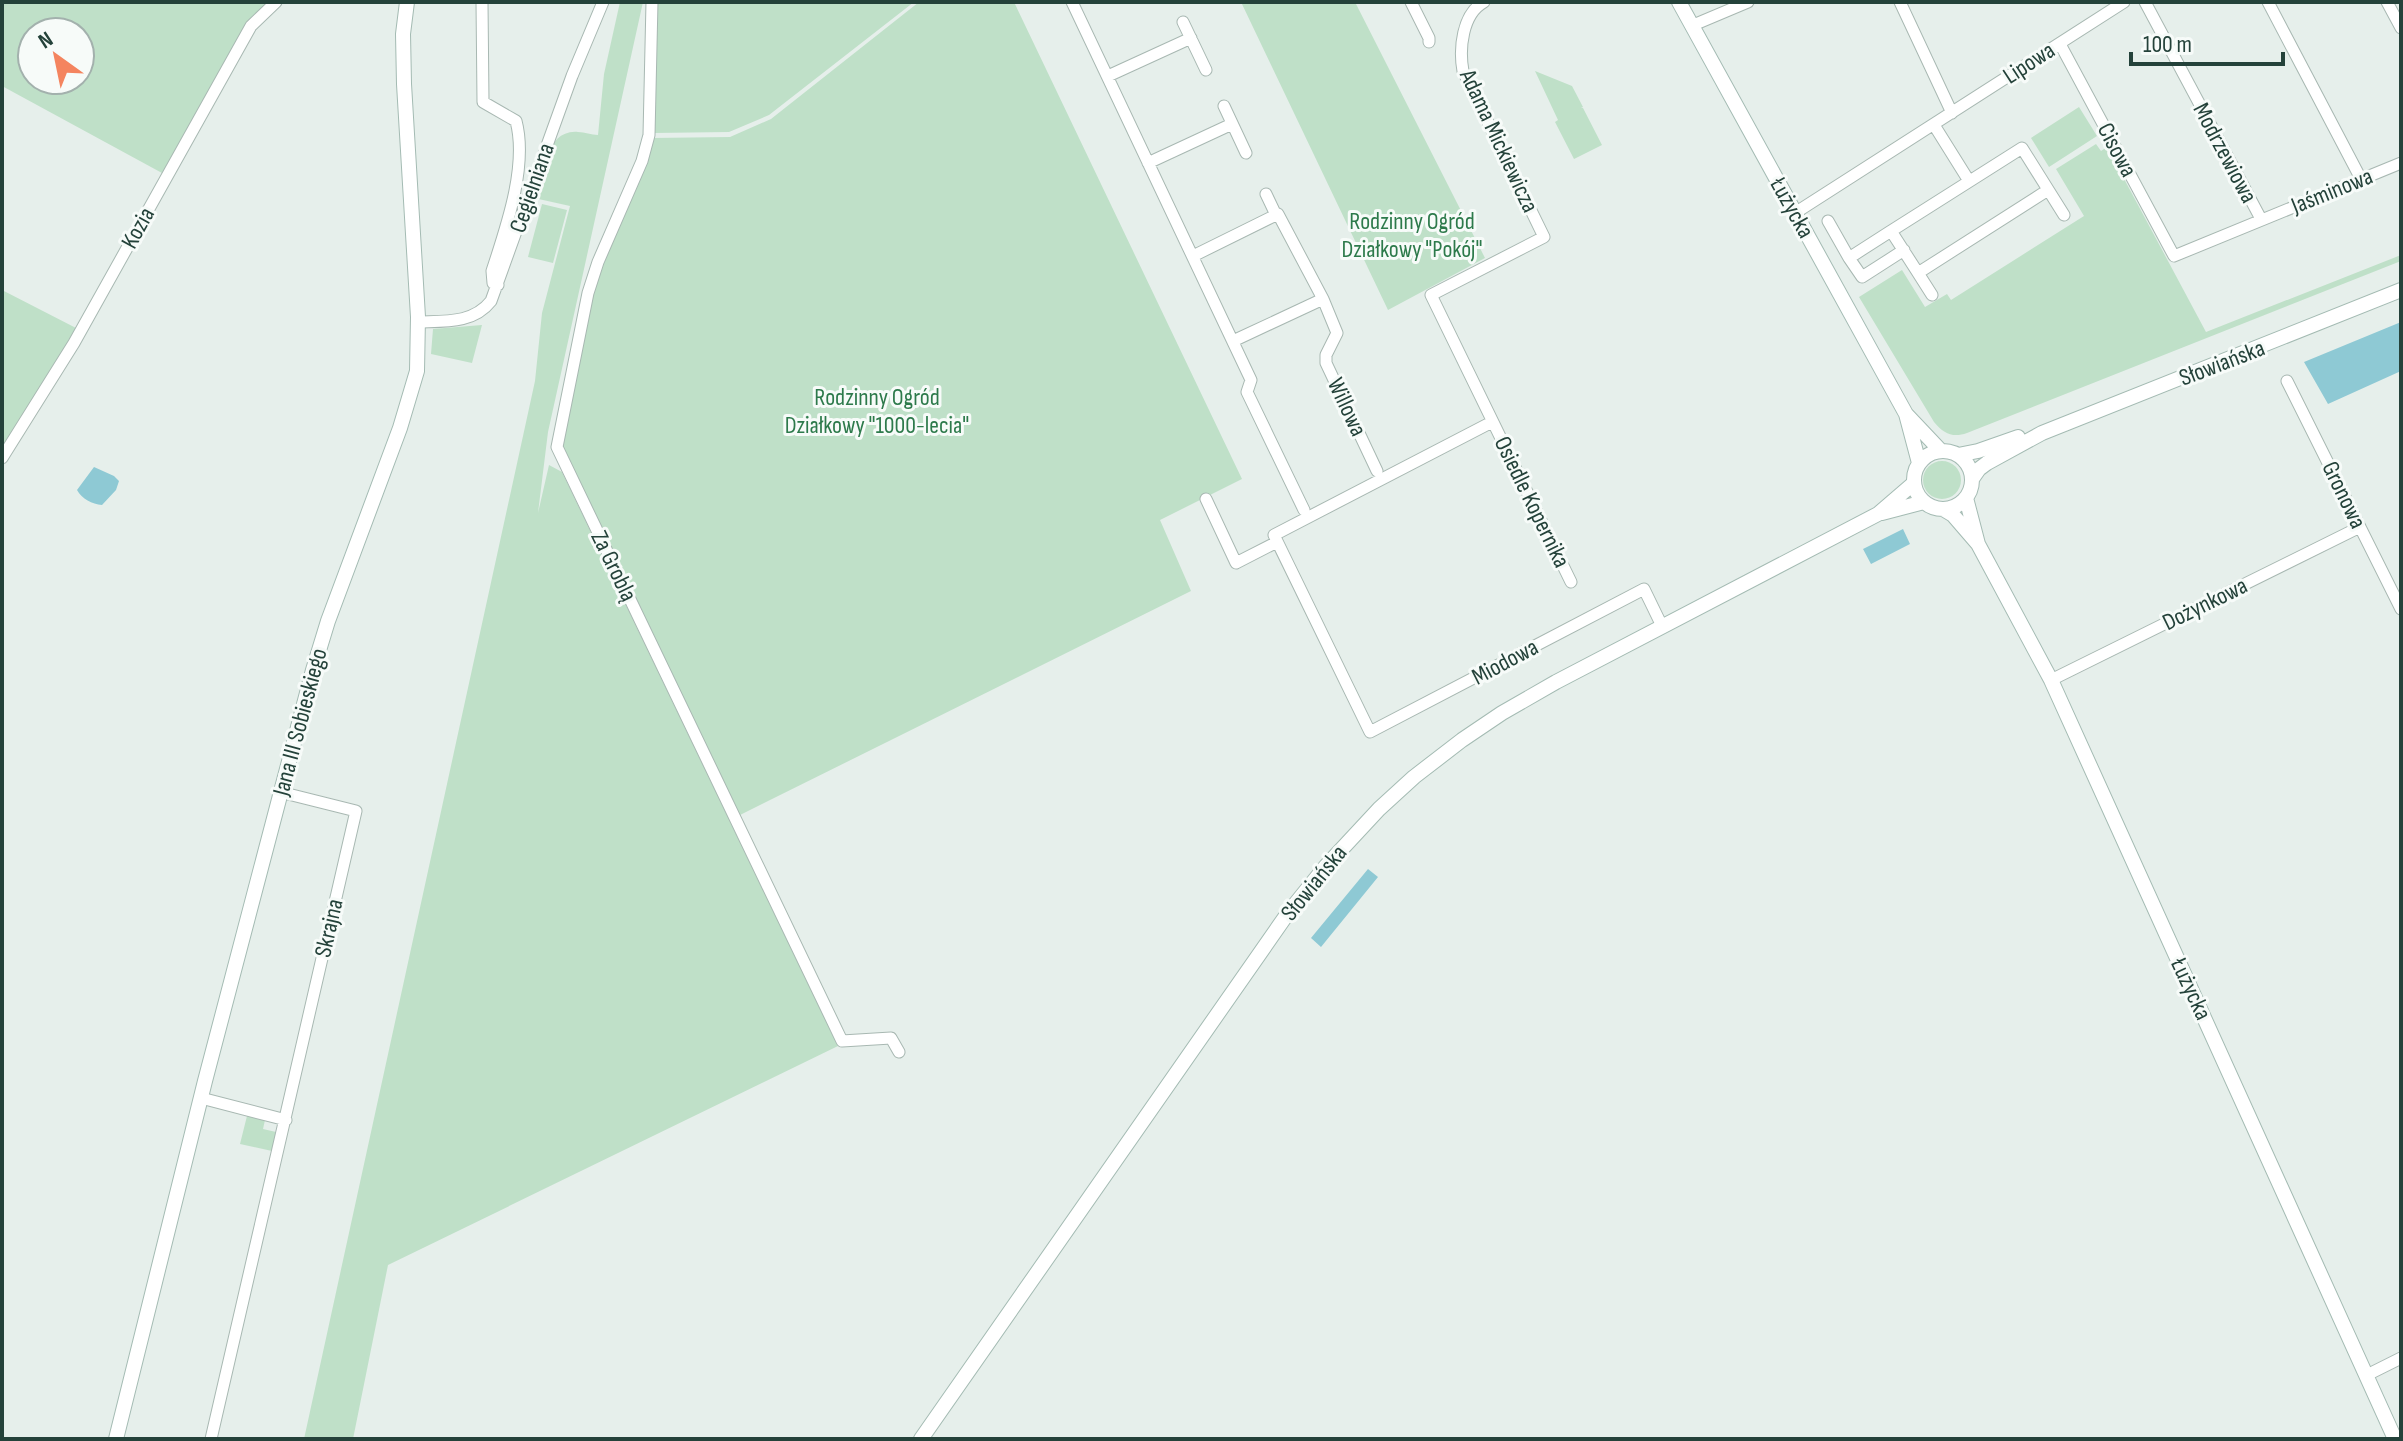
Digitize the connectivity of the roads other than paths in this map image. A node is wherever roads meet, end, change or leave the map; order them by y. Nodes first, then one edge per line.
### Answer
1 (276, 2) edge
2 (407, 2) edge
3 (482, 2) edge
4 (603, 2) edge
5 (652, 2) edge
6 (1072, 2) edge
7 (1411, 2) edge
8 (1484, 2) edge
9 (1679, 2) edge
10 (1748, 2) edge
11 (1900, 2) edge
12 (2124, 2) edge
13 (2145, 2) edge
14 (2268, 2) edge
15 (2387, 2) edge
16 (1183, 22) dead end
17 (1691, 26) junction
18 (2401, 28) edge
19 (1191, 38) junction
20 (1429, 42) dead end
21 (2060, 44) junction
22 (1206, 70) dead end
23 (1108, 76) junction
24 (1224, 106) dead end
25 (1952, 113) junction
26 (1232, 124) junction
27 (1934, 125) junction
28 (1246, 153) dead end
29 (1148, 163) junction
30 (2401, 163) edge
31 (2361, 179) junction
32 (1969, 181) junction
33 (2048, 190) junction
34 (1266, 194) dead end
35 (1795, 213) junction
36 (1276, 215) junction
37 (2064, 215) dead end
38 (2261, 219) junction
39 (1828, 221) dead end
40 (1891, 231) junction
41 (1544, 237) joint
42 (1904, 250) junction
43 (1193, 256) junction
44 (2174, 256) joint
45 (1849, 258) junction
46 (1918, 273) junction
47 (498, 285) junction
48 (2401, 290) edge
49 (1932, 295) dead end
50 (1323, 299) junction
51 (418, 322) junction
52 (1233, 341) junction
53 (2287, 381) dead end
54 (1906, 414) junction
55 (1492, 422) junction
56 (2042, 433) junction
57 (1941, 451) junction
58 (1958, 455) junction
59 (2, 458) edge
60 (1919, 463) junction
61 (1377, 471) dead end
62 (1972, 479) junction
63 (1914, 483) junction
64 (1966, 498) junction
65 (1206, 499) dead end
66 (1924, 502) junction
67 (1943, 509) junction
68 (1304, 510) dead end
69 (1878, 514) junction
70 (2360, 527) junction
71 (1277, 542) junction
72 (1978, 544) junction
73 (1571, 582) dead end
74 (2401, 609) edge
75 (1662, 626) junction
76 (2051, 680) junction
77 (280, 792) junction
78 (899, 1052) dead end
79 (201, 1098) junction
80 (286, 1120) junction
81 (2401, 1358) edge
82 (2367, 1375) junction
83 (116, 1439) edge
84 (211, 1439) edge
85 (921, 1439) edge
86 (2395, 1439) edge

1 - 59 street, Kozia
2 - 51 street, Jana III Sobieskiego
3 - 47 street
4 - 47 street, Cegielniana
5 - 78 street, Za Groblą
6 - 23 street
7 - 20 street
8 - 41 street, Adama Mickiewicza
9 - 17 street, Łużycka
10 - 17 street
11 - 25 street
12 - 21 street, Lipowa
13 - 38 street, Modrzewiowa
14 - 31 street
15 - 18 street
16 - 19 street
17 - 35 street, Łużycka
19 - 22 street
19 - 23 street
21 - 25 street, Lipowa
21 - 44 street, Cisowa
23 - 29 street
24 - 26 street
25 - 27 street, Lipowa
26 - 28 street
26 - 29 street
27 - 32 street
27 - 35 street, Lipowa
29 - 43 street
30 - 31 street, Jaśminowa
31 - 38 street, Jaśminowa
32 - 33 street
32 - 40 street
33 - 37 street
33 - 46 street
34 - 36 street
35 - 54 street, Łużycka
36 - 43 street
36 - 50 street
38 - 44 street, Jaśminowa
39 - 45 street
40 - 42 street
40 - 45 street
41 - 55 street, Osiedle Kopernika
42 - 45 street
42 - 46 street
43 - 52 street
46 - 49 street
47 - 51 street, Cegielniana
48 - 56 street, Słowiańska
50 - 52 street
50 - 61 street, Willowa
51 - 77 street, Jana III Sobieskiego
52 - 68 street
53 - 70 street, Gronowa
54 - 57 street, Łużycka
54 - 60 street, Łużycka
55 - 71 street, Osiedle Kopernika
55 - 73 street, Osiedle Kopernika
56 - 58 street, Słowiańska
56 - 62 street, Słowiańska
57 - 58 street
57 - 60 street
58 - 62 street
60 - 63 street
62 - 64 street
63 - 66 street
63 - 69 street, Słowiańska
64 - 67 street
64 - 72 street, Łużycka
65 - 71 street
66 - 67 street
66 - 69 street, Słowiańska
67 - 72 street, Łużycka
69 - 75 street, Słowiańska
70 - 74 street, Gronowa
70 - 76 street, Dożynkowa
71 - 75 street, Miodowa
72 - 76 street, Łużycka
75 - 85 street, Słowiańska
76 - 82 street, Łużycka
77 - 79 street, Jana III Sobieskiego
77 - 80 street, Skrajna
79 - 80 street
79 - 83 street, Jana III Sobieskiego
80 - 84 street, Skrajna
81 - 82 street
82 - 86 street, Łużycka

